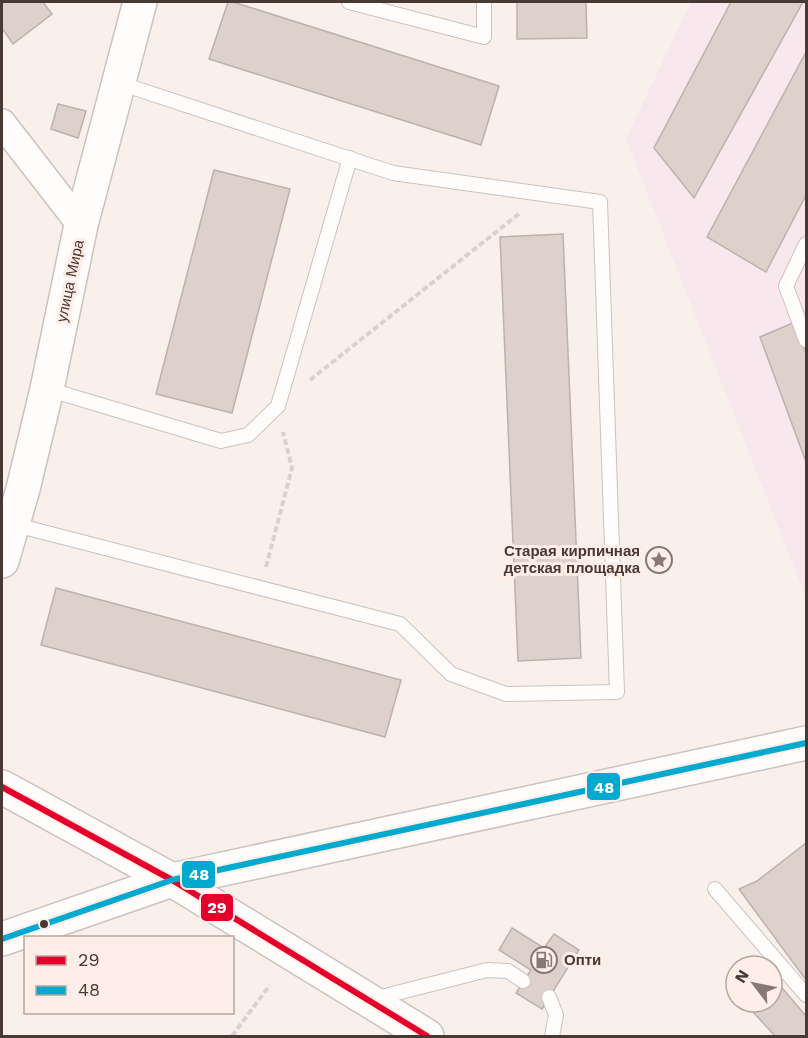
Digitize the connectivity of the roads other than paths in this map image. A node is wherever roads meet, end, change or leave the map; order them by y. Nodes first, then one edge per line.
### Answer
1 (141, 2) edge
2 (349, 2) edge
3 (484, 2) edge
4 (119, 83) junction
5 (2, 123) edge
6 (350, 159) junction
7 (81, 225) junction
8 (807, 244) edge
9 (807, 340) edge
10 (47, 389) junction
11 (12, 524) junction
12 (2, 561) edge
13 (807, 743) edge
14 (2, 788) edge
15 (172, 880) junction
16 (715, 889) dead end
17 (2, 939) edge
18 (524, 981) dead end
19 (807, 995) edge
20 (549, 998) dead end
21 (368, 1000) junction
22 (425, 1036) edge
23 (552, 1036) edge

1 - 4 street, улица Мира
2 - 3 lane
4 - 6 lane
4 - 7 street, улица Мира
5 - 7 street
6 - 10 lane
6 - 11 lane
7 - 10 street, улица Мира
8 - 9 lane
10 - 11 street, улица Мира
11 - 12 street, улица Мира
13 - 15 street
14 - 15 street
15 - 17 street
15 - 21 street
16 - 19 lane
18 - 21 lane
20 - 23 lane
21 - 22 street

